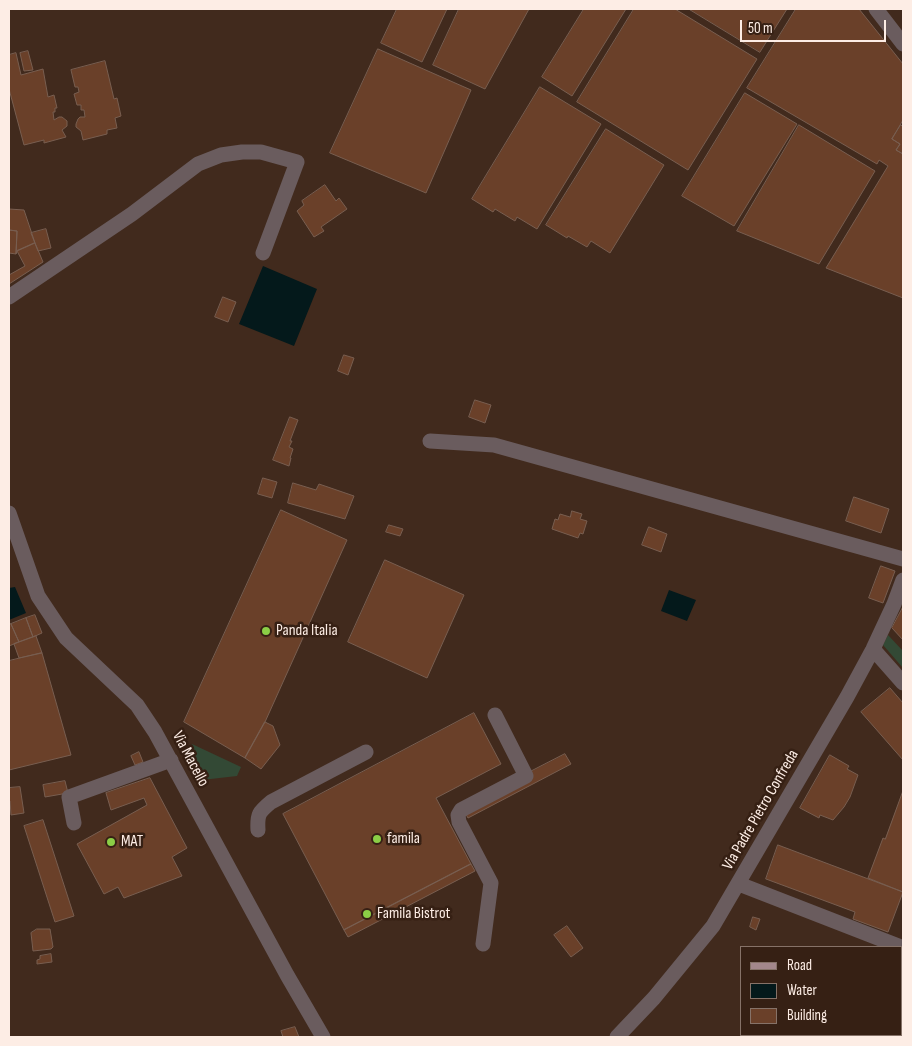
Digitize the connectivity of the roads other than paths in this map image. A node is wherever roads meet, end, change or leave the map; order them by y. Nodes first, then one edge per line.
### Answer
1 (876, 9) edge
2 (903, 44) edge
3 (263, 253) dead end
4 (9, 297) edge
5 (430, 441) dead end
6 (9, 513) edge
7 (903, 559) edge
8 (903, 580) edge
9 (872, 649) junction
10 (903, 683) edge
11 (495, 715) dead end
12 (366, 752) dead end
13 (170, 760) junction
14 (74, 823) dead end
15 (258, 830) dead end
16 (739, 884) junction
17 (483, 944) dead end
18 (897, 946) edge
19 (323, 1037) edge
20 (617, 1037) edge

1 - 2 street
3 - 4 street
5 - 7 street
6 - 13 street, Via Macello
8 - 9 street, Via Padre Pietro Confreda
9 - 10 street
9 - 16 street, Via Padre Pietro Confreda
11 - 17 street
12 - 15 street
13 - 14 street
13 - 19 street, Via Macello
16 - 18 street
16 - 20 street, Via Padre Pietro Confreda

